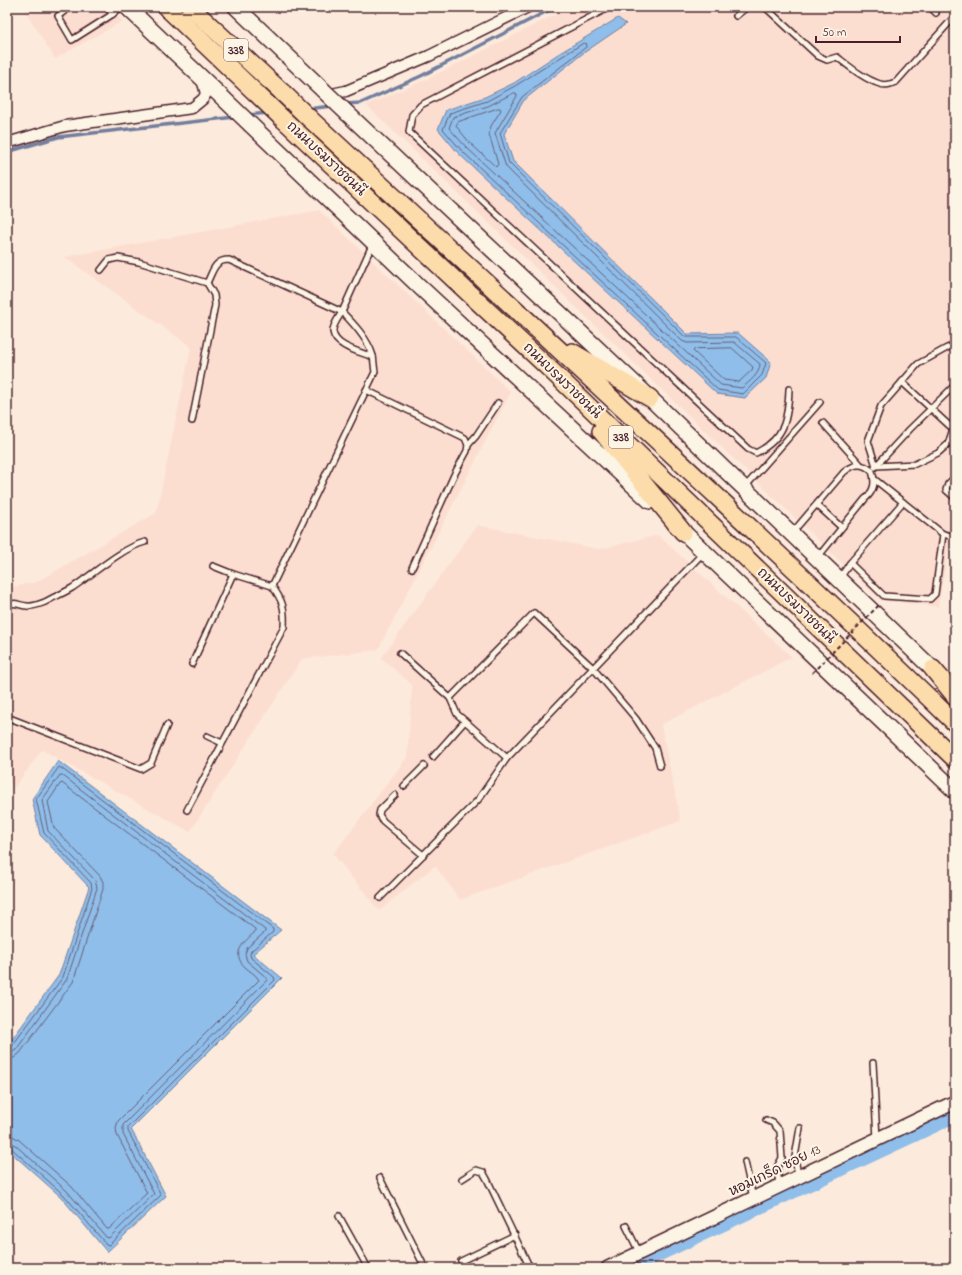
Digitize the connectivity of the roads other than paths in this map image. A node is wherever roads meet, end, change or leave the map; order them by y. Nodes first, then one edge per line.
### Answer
1 (70, 7) edge
2 (106, 7) edge
3 (119, 7) edge
4 (166, 7) edge
5 (190, 7) edge
6 (236, 7) edge
7 (528, 7) edge
8 (610, 7) edge
9 (747, 7) edge
10 (765, 7) edge
11 (930, 7) edge
12 (120, 10) edge
13 (936, 13) dead end
14 (736, 16) dead end
15 (955, 16) edge
16 (201, 77) junction
17 (329, 92) junction
18 (7, 143) edge
19 (374, 242) junction
20 (101, 270) dead end
21 (207, 283) junction
22 (342, 312) junction
23 (541, 333) junction
24 (955, 345) edge
25 (373, 356) junction
26 (554, 373) junction
27 (902, 382) junction
28 (955, 385) edge
29 (789, 389) dead end
30 (366, 390) junction
31 (650, 398) junction
32 (820, 402) dead end
33 (498, 403) dead end
34 (931, 409) junction
35 (192, 421) dead end
36 (823, 423) dead end
37 (954, 428) edge
38 (468, 445) junction
39 (860, 464) junction
40 (876, 466) junction
41 (872, 471) junction
42 (955, 477) edge
43 (874, 479) junction
44 (744, 487) junction
45 (955, 498) edge
46 (903, 502) junction
47 (817, 504) junction
48 (841, 528) junction
49 (683, 532) junction
50 (792, 533) junction
51 (943, 534) junction
52 (955, 538) edge
53 (145, 542) dead end
54 (704, 552) junction
55 (818, 558) junction
56 (850, 563) junction
57 (213, 566) dead end
58 (412, 568) dead end
59 (232, 574) junction
60 (839, 579) junction
61 (272, 586) junction
62 (7, 607) edge
63 (400, 653) dead end
64 (192, 664) dead end
65 (593, 668) junction
66 (933, 669) junction
67 (955, 690) edge
68 (955, 696) edge
69 (450, 698) junction
70 (7, 716) edge
71 (465, 722) junction
72 (955, 723) edge
73 (167, 725) dead end
74 (207, 736) dead end
75 (222, 743) junction
76 (433, 756) dead end
77 (507, 758) junction
78 (955, 759) edge
79 (424, 766) dead end
80 (660, 766) dead end
81 (404, 786) dead end
82 (955, 791) edge
83 (395, 795) dead end
84 (187, 810) dead end
85 (423, 855) junction
86 (380, 898) dead end
87 (873, 1063) dead end
88 (955, 1102) edge
89 (766, 1120) dead end
90 (800, 1128) dead end
91 (877, 1140) junction
92 (745, 1162) dead end
93 (380, 1178) dead end
94 (798, 1178) junction
95 (462, 1179) dead end
96 (779, 1187) junction
97 (753, 1199) junction
98 (339, 1216) dead end
99 (626, 1226) dead end
100 (515, 1235) junction
101 (640, 1253) junction
102 (461, 1261) dead end
103 (530, 1266) edge
104 (368, 1268) edge
105 (425, 1268) edge
106 (522, 1268) edge
107 (608, 1268) edge

1 - 12 lane
2 - 12 lane
3 - 12 lane
4 - 26 highway, ถนนบรมราชชนนี / 338, bridge
5 - 23 highway, ถนนบรมราชชนนี / 338, bridge
6 - 17 main road
7 - 17 street
8 - 29 lane
9 - 14 lane
10 - 15 lane
11 - 13 lane
12 - 16 main road
16 - 18 street
16 - 19 main road, bridge
17 - 31 main road, bridge
19 - 22 lane
19 - 49 main road
20 - 21 lane
21 - 22 lane
21 - 35 lane
22 - 25 lane
22 - 25 lane
23 - 31 highway
23 - 72 highway, ถนนบรมราชชนนี / 338
24 - 27 lane
25 - 30 lane
26 - 49 highway
26 - 78 highway, ถนนบรมราชชนนี / 338
27 - 34 lane
27 - 40 lane
28 - 34 lane
30 - 38 lane
30 - 61 lane
31 - 44 main road
32 - 44 lane
33 - 38 lane
34 - 37 lane
34 - 40 lane
36 - 39 lane
37 - 40 lane
38 - 58 lane
39 - 41 lane
39 - 47 lane
40 - 41 lane
41 - 43 lane
42 - 45 lane
43 - 46 lane
43 - 48 lane
44 - 50 main road
46 - 51 lane
46 - 56 lane
47 - 48 lane
47 - 50 lane
48 - 55 lane
49 - 54 main road
50 - 55 main road
51 - 52 lane
51 - 56 lane
53 - 62 lane
54 - 65 lane
54 - 82 main road
55 - 60 main road
56 - 60 lane
57 - 59 lane
59 - 61 lane
59 - 64 lane
60 - 66 main road
61 - 75 lane
63 - 69 lane
65 - 69 lane
65 - 77 lane
65 - 80 lane
66 - 67 main road
66 - 68 highway
69 - 71 lane
70 - 73 lane
71 - 76 lane
71 - 77 lane
74 - 75 lane
75 - 84 lane
77 - 85 lane
79 - 81 lane
83 - 85 lane
85 - 86 lane
87 - 91 lane
88 - 91 street, หอมเกร็ด ซอย 13
89 - 96 lane
90 - 94 lane
91 - 94 street, หอมเกร็ด ซอย 13
92 - 97 lane
93 - 105 lane
94 - 96 street, หอมเกร็ด ซอย 13
95 - 100 lane
96 - 97 street, หอมเกร็ด ซอย 13
97 - 101 street, หอมเกร็ด ซอย 13
98 - 104 lane
99 - 101 lane
100 - 102 lane
100 - 103 lane
101 - 107 street, หอมเกร็ด ซอย 13
103 - 106 lane

